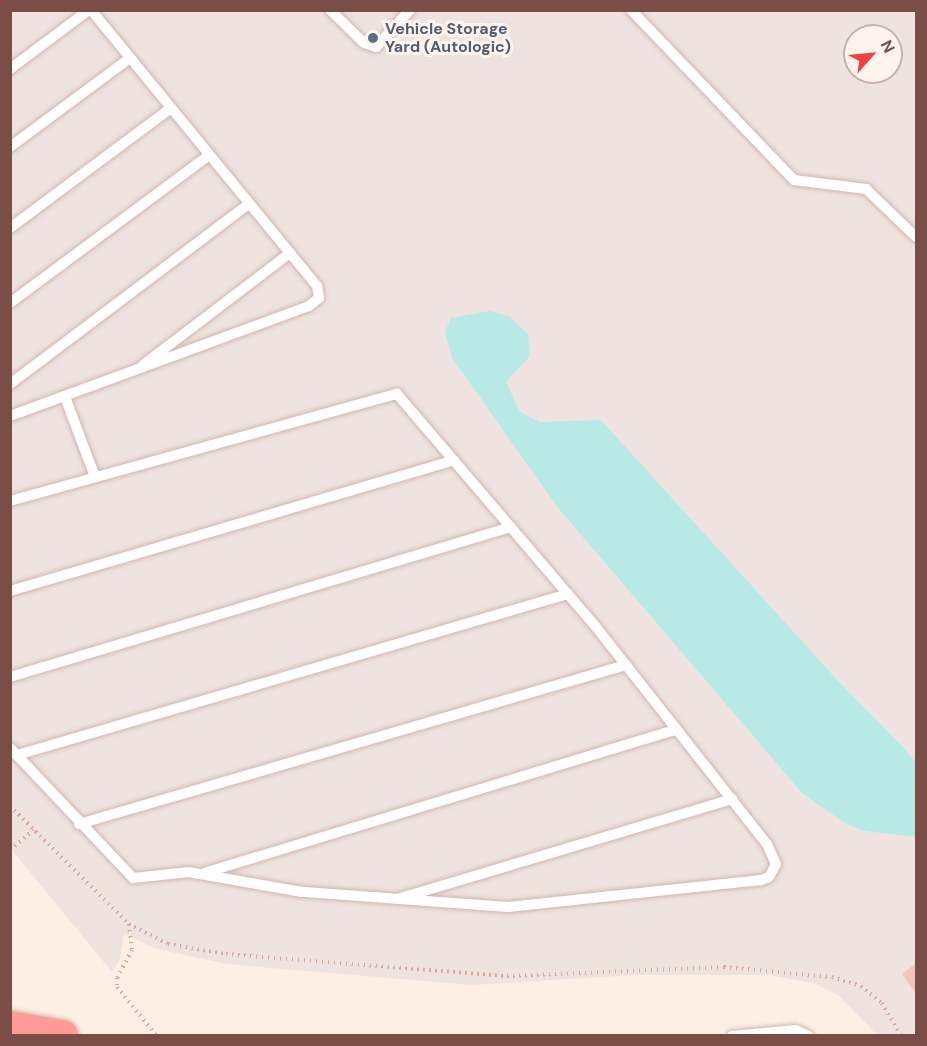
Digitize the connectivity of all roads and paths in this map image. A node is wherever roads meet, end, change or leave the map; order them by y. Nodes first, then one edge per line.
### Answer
1 (90, 10) edge
2 (330, 10) edge
3 (410, 10) edge
4 (631, 10) edge
5 (130, 58) junction
6 (10, 69) edge
7 (171, 108) junction
8 (10, 147) edge
9 (209, 155) junction
10 (249, 204) junction
11 (10, 228) edge
12 (916, 237) edge
13 (290, 253) junction
14 (10, 303) edge
15 (133, 372) junction
16 (10, 384) edge
17 (65, 397) junction
18 (10, 416) edge
19 (454, 460) junction
20 (95, 477) junction
21 (10, 501) edge
22 (511, 527) junction
23 (10, 591) edge
24 (568, 594) junction
25 (626, 665) junction
26 (10, 676) edge
27 (677, 729) junction
28 (14, 751) edge
29 (732, 799) junction
30 (10, 806) edge
31 (80, 824) junction
32 (34, 830) junction
33 (10, 850) edge
34 (201, 874) junction
35 (391, 900) junction
36 (129, 924) junction
37 (10, 1027) edge
38 (61, 1035) edge
39 (157, 1035) edge
40 (732, 1035) edge
41 (809, 1035) edge
42 (901, 1035) edge

1 - 5 lane
1 - 6 lane
2 - 3 lane
4 - 12 lane
5 - 7 lane
5 - 8 lane
7 - 9 lane
7 - 11 lane
9 - 10 lane
9 - 14 lane
10 - 13 lane
10 - 16 lane
13 - 15 lane
13 - 15 lane
15 - 17 lane
17 - 18 lane
17 - 20 lane
19 - 20 lane
19 - 22 lane
19 - 23 lane
20 - 21 lane
22 - 24 lane
22 - 26 lane
24 - 25 lane
24 - 28 lane
25 - 27 lane
25 - 31 lane
27 - 29 lane
27 - 34 lane
28 - 31 lane
29 - 35 lane
29 - 35 lane
30 - 32 path
31 - 34 lane
32 - 33 path
32 - 36 path
34 - 35 lane
36 - 39 path
36 - 42 path
37 - 38 highway
40 - 41 lane

